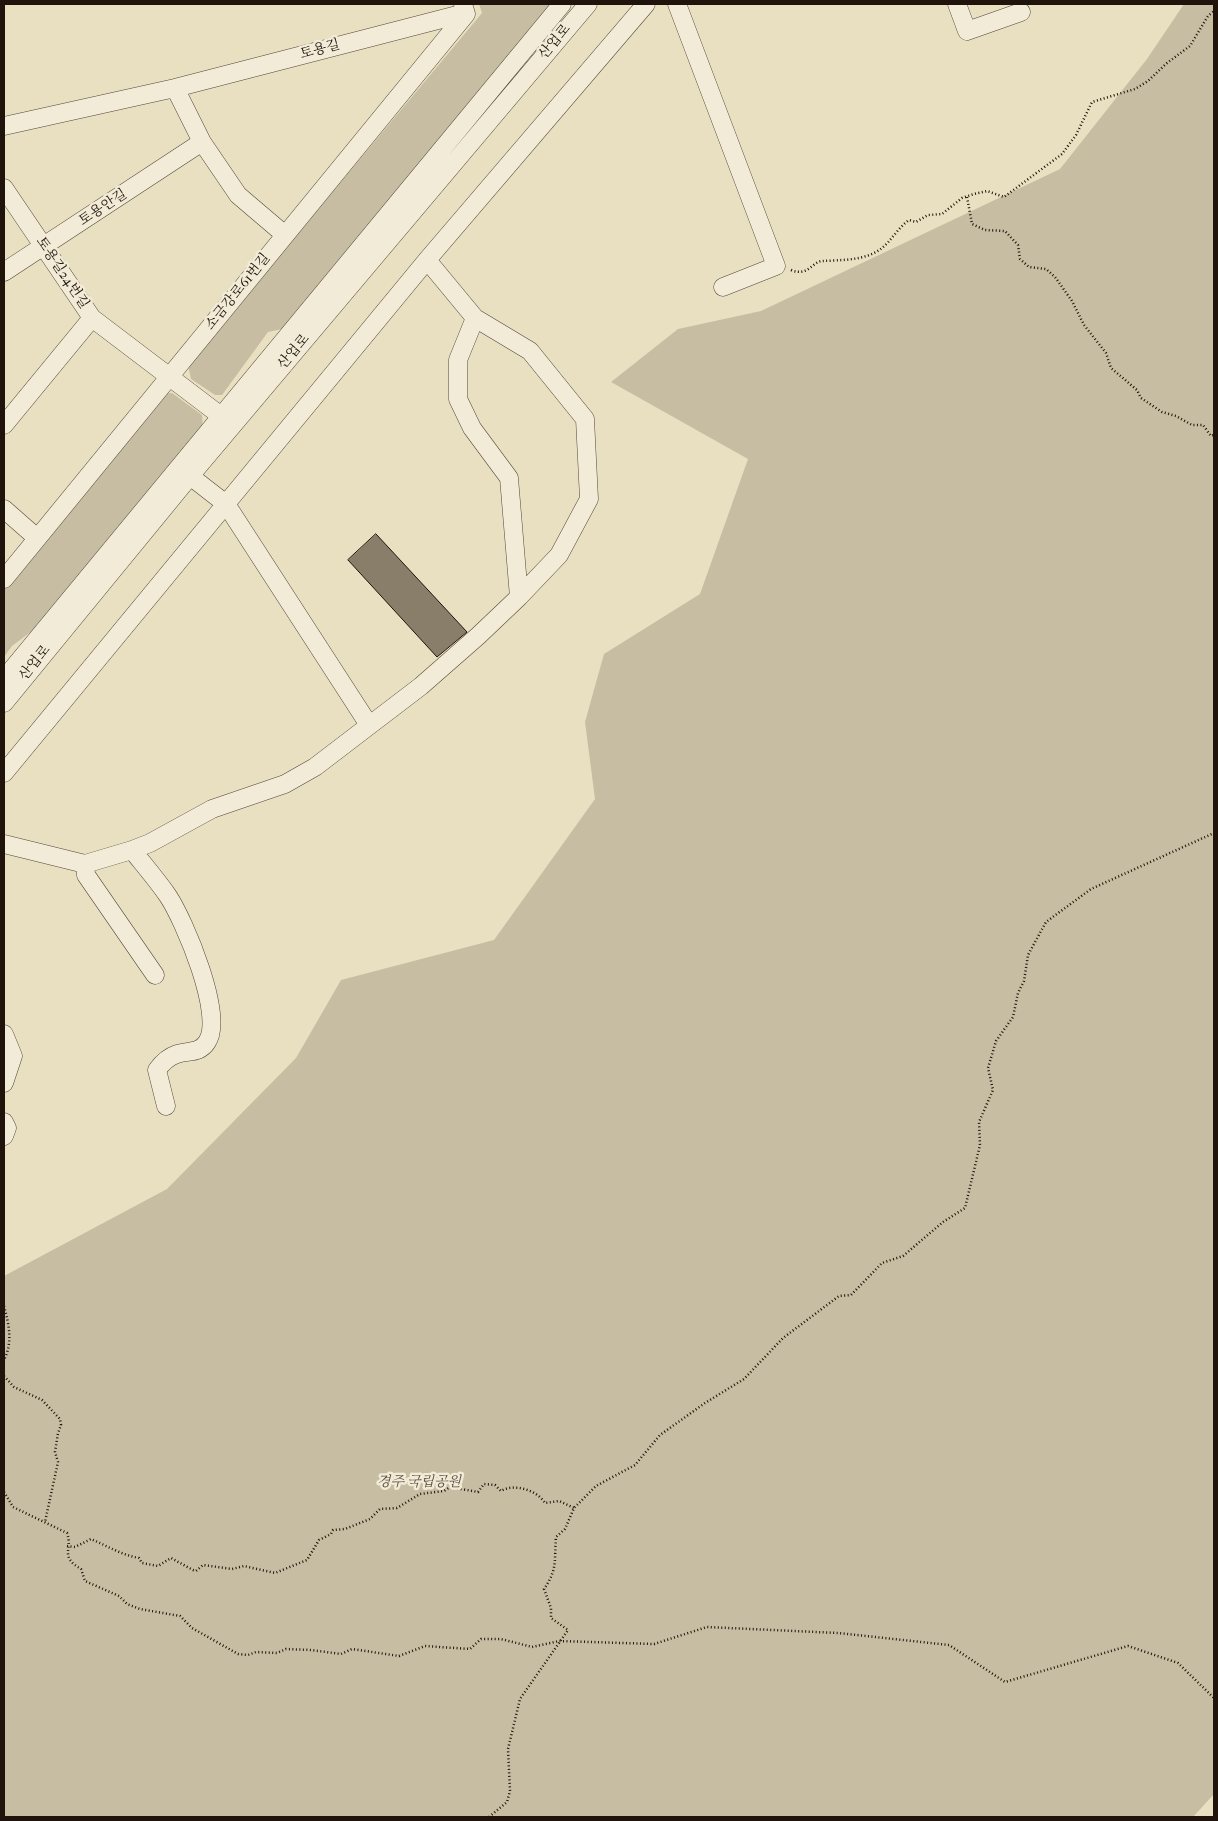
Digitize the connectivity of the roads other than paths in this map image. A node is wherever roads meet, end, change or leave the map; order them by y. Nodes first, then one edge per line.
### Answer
1 (562, 4) edge
2 (588, 4) edge
3 (646, 4) edge
4 (677, 4) edge
5 (957, 4) edge
6 (464, 8) edge
7 (1022, 12) dead end
8 (175, 88) junction
9 (4, 126) edge
10 (202, 142) junction
11 (4, 188) edge
12 (285, 235) junction
13 (44, 247) junction
14 (427, 260) junction
15 (4, 272) edge
16 (723, 287) dead end
17 (92, 318) junction
18 (475, 318) junction
19 (169, 377) junction
20 (221, 416) junction
21 (4, 425) edge
22 (190, 476) junction
23 (226, 504) junction
24 (4, 509) edge
25 (37, 538) junction
26 (4, 579) edge
27 (519, 597) junction
28 (4, 679) edge
29 (4, 703) edge
30 (369, 724) junction
31 (4, 773) edge
32 (4, 844) edge
33 (132, 850) junction
34 (85, 864) junction
35 (155, 975) dead end
36 (4, 1034) edge
37 (4, 1083) edge
38 (166, 1106) dead end
39 (4, 1122) edge
40 (4, 1136) edge

1 - 20 street, 산업로
2 - 22 street, 산업로
3 - 14 street
4 - 16 street
5 - 7 street
6 - 8 street, 토용길
6 - 12 street, 소금강로61번길
8 - 9 street, 토용길
8 - 10 street
10 - 12 street
10 - 13 street, 토용안길
11 - 13 street, 토용길24번길
12 - 19 street, 소금강로61번길
13 - 15 street, 토용안길
13 - 17 street, 토용길24번길
14 - 18 street
14 - 23 street
17 - 19 street
17 - 21 street, 토용길24번길
18 - 27 street
18 - 27 street
19 - 20 street
19 - 25 street, 소금강로61번길
20 - 28 street, 산업로
22 - 23 street
22 - 29 street, 산업로
23 - 30 street
23 - 31 street
24 - 25 street
25 - 26 street, 소금강로61번길
27 - 30 street
30 - 33 street
32 - 34 street
33 - 34 street
33 - 38 street
34 - 35 street
36 - 37 street
39 - 40 street

